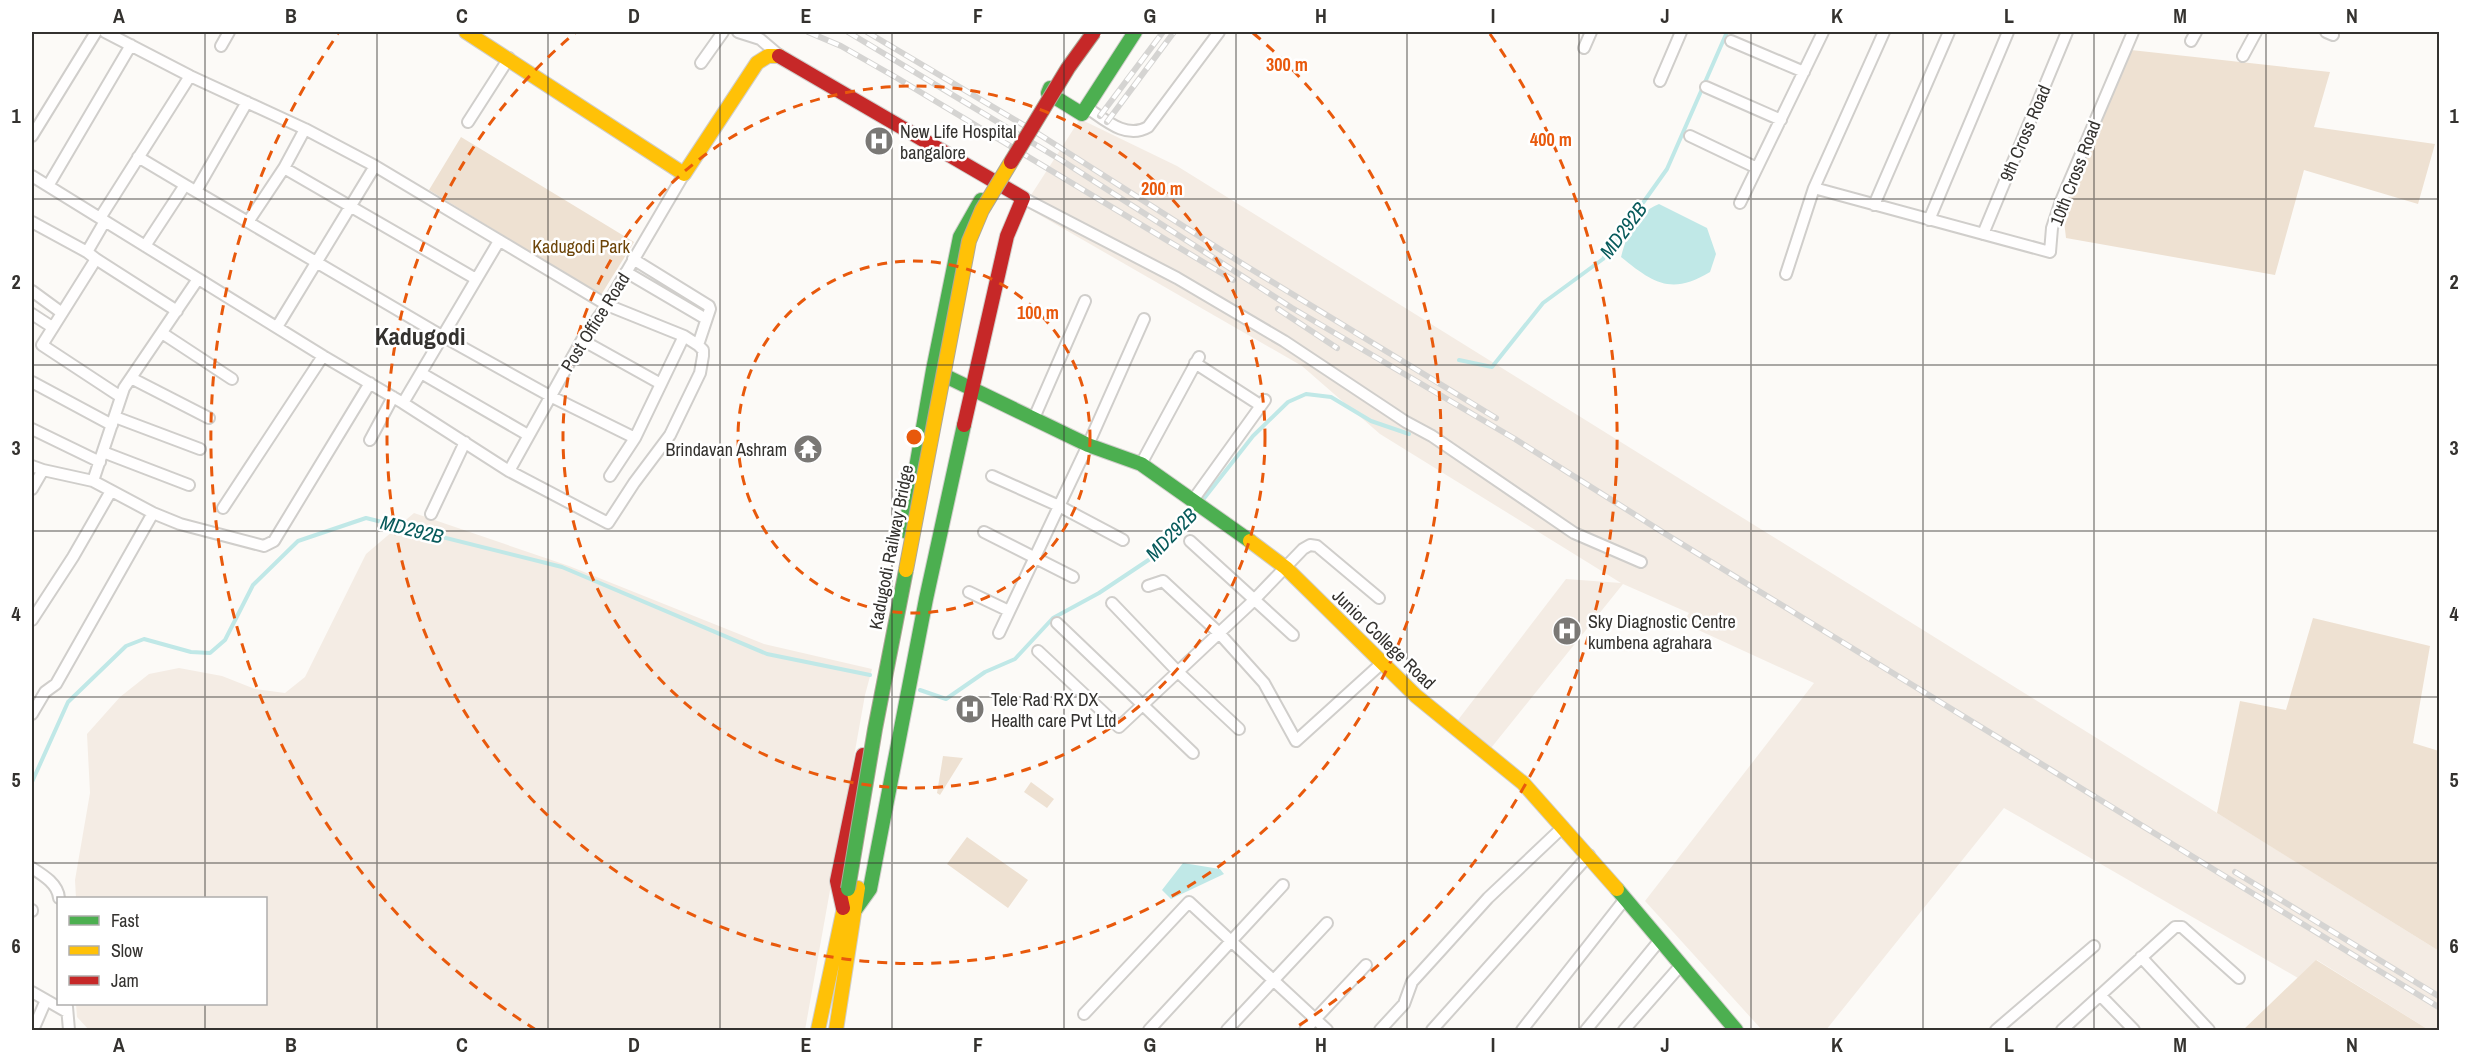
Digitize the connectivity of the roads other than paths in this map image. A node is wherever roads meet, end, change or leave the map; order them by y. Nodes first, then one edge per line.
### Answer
1 (96, 32) edge
2 (105, 32) edge
3 (230, 32) edge
4 (466, 32) edge
5 (723, 32) edge
6 (738, 32) edge
7 (1086, 32) edge
8 (1094, 32) edge
9 (1105, 32) edge
10 (1135, 32) edge
11 (1219, 32) edge
12 (1591, 32) edge
13 (1681, 32) edge
14 (1823, 32) edge
15 (1884, 32) edge
16 (1949, 32) edge
17 (2008, 32) edge
18 (2067, 32) edge
19 (2133, 32) edge
20 (2256, 32) edge
21 (1731, 41) dead end
22 (131, 45) junction
23 (221, 46) dead end
24 (1584, 48) dead end
25 (780, 56) junction
26 (2243, 56) dead end
27 (509, 58) junction
28 (701, 63) dead end
29 (1803, 72) junction
30 (190, 76) junction
31 (1660, 81) dead end
32 (1706, 87) dead end
33 (247, 102) junction
34 (1086, 107) junction
35 (1781, 120) junction
36 (468, 122) dead end
37 (305, 129) junction
38 (32, 136) edge
39 (1690, 136) dead end
40 (138, 157) junction
41 (375, 166) junction
42 (284, 168) junction
43 (1757, 168) junction
44 (684, 174) junction
45 (32, 176) edge
46 (993, 180) junction
47 (185, 185) junction
48 (48, 186) junction
49 (1814, 188) junction
50 (196, 191) junction
51 (1023, 198) junction
52 (1740, 203) dead end
53 (351, 205) junction
54 (1874, 205) junction
55 (103, 220) junction
56 (1929, 220) junction
57 (32, 222) edge
58 (248, 222) junction
59 (1983, 234) junction
60 (499, 241) junction
61 (145, 246) junction
62 (92, 255) junction
63 (633, 259) junction
64 (317, 261) junction
65 (626, 272) junction
66 (1786, 274) dead end
67 (198, 279) junction
68 (476, 279) junction
69 (32, 291) edge
70 (1085, 301) dead end
71 (607, 305) junction
72 (177, 311) junction
73 (62, 313) junction
74 (32, 314) edge
75 (706, 319) junction
76 (1144, 319) dead end
77 (52, 327) junction
78 (277, 327) junction
79 (162, 333) junction
80 (442, 336) junction
81 (684, 336) junction
82 (582, 340) junction
83 (698, 345) junction
84 (323, 356) junction
85 (933, 370) junction
86 (421, 373) junction
87 (131, 378) junction
88 (232, 379) dead end
89 (32, 382) edge
90 (370, 383) junction
91 (661, 384) junction
92 (973, 389) junction
93 (550, 396) junction
94 (121, 397) junction
95 (398, 400) junction
96 (209, 418) dead end
97 (1034, 418) junction
98 (113, 421) junction
99 (32, 429) edge
100 (528, 435) junction
101 (635, 438) junction
102 (370, 440) dead end
103 (465, 442) junction
104 (1088, 445) junction
105 (200, 449) dead end
106 (101, 457) junction
107 (1141, 464) junction
108 (32, 466) edge
109 (43, 470) junction
110 (509, 471) junction
111 (610, 476) dead end
112 (992, 476) dead end
113 (93, 481) junction
114 (189, 485) dead end
115 (32, 489) edge
116 (111, 491) junction
117 (1193, 500) junction
118 (1059, 506) junction
119 (223, 508) dead end
120 (153, 513) junction
121 (431, 514) dead end
122 (984, 532) dead end
123 (1123, 540) dead end
124 (1190, 541) dead end
125 (1035, 557) junction
126 (1641, 562) dead end
127 (1286, 568) junction
128 (1073, 577) dead end
129 (1148, 586) dead end
130 (969, 592) dead end
131 (1378, 598) dead end
132 (1254, 600) junction
133 (1112, 603) dead end
134 (1009, 611) junction
135 (32, 620) edge
136 (1057, 623) dead end
137 (999, 633) dead end
138 (1219, 633) junction
139 (1293, 635) dead end
140 (1038, 651) dead end
141 (1382, 663) junction
142 (1178, 672) junction
143 (1142, 706) junction
144 (32, 714) edge
145 (1239, 729) dead end
146 (1193, 753) dead end
147 (1563, 827) junction
148 (1589, 855) junction
149 (32, 868) edge
150 (1283, 885) dead end
151 (853, 888) junction
152 (59, 897) edge
153 (1624, 899) junction
154 (849, 909) junction
155 (1328, 923) dead end
156 (1660, 940) junction
157 (1231, 942) junction
158 (2094, 946) dead end
159 (2141, 957) junction
160 (1366, 965) dead end
161 (1681, 965) junction
162 (2239, 978) dead end
163 (1274, 981) junction
164 (32, 992) edge
165 (2101, 996) junction
166 (46, 1000) junction
167 (57, 1004) edge
168 (67, 1008) edge
169 (1084, 1014) dead end
170 (1315, 1020) junction
171 (33, 1030) edge
172 (69, 1030) edge
173 (818, 1030) edge
174 (836, 1030) edge
175 (1149, 1030) edge
176 (1227, 1030) edge
177 (1305, 1030) edge
178 (1327, 1030) edge
179 (1380, 1030) edge
180 (1432, 1030) edge
181 (1522, 1030) edge
182 (1586, 1030) edge
183 (1624, 1030) edge
184 (1736, 1030) edge
185 (1996, 1030) edge
186 (2063, 1030) edge
187 (2134, 1030) edge
188 (2210, 1030) edge

1 - 38 street
2 - 22 street
3 - 23 street
4 - 27 main road
5 - 28 street
6 - 25 street
7 - 34 main road
8 - 151 main road, Kadugodi Railway Bridge, bridge
9 - 151 main road
10 - 34 main road
11 - 34 street
12 - 24 street
13 - 31 street
14 - 29 street
15 - 49 street
16 - 54 street
17 - 56 street
18 - 59 street, 9th Cross Road
19 - 59 street, 10th Cross Road
20 - 26 street
21 - 29 street
22 - 30 street
22 - 48 street
25 - 44 main road
25 - 46 main road
27 - 36 street
27 - 44 main road
29 - 35 street
30 - 33 street
30 - 40 street
32 - 35 street
33 - 37 street
33 - 50 street
35 - 43 street
37 - 41 street
37 - 42 street
39 - 43 street
40 - 47 street
40 - 55 street
41 - 53 street
41 - 60 street
42 - 53 street
42 - 58 street
43 - 52 street
44 - 63 street, Post Office Road
45 - 48 street
46 - 51 main road
46 - 85 main road
47 - 50 street
47 - 61 street
48 - 55 street
49 - 54 street
49 - 66 street
50 - 58 street
51 - 92 main road
51 - 126 street
53 - 64 street
53 - 68 street
54 - 56 street
55 - 61 street
55 - 62 street
56 - 59 street
57 - 62 street
58 - 64 street
60 - 68 street
60 - 71 street
61 - 67 street
62 - 72 street
62 - 73 street
63 - 65 street, Post Office Road
63 - 75 street
64 - 78 street
64 - 80 street
65 - 71 street, Post Office Road
65 - 75 street
67 - 72 street
67 - 78 street
68 - 80 street
69 - 73 street
70 - 97 street
71 - 81 street
71 - 82 street, Post Office Road
72 - 79 street
73 - 77 street
74 - 77 street
75 - 83 street
76 - 104 street
77 - 94 street
78 - 84 street
79 - 87 street
79 - 88 street
80 - 86 street
80 - 93 street
81 - 83 street
81 - 91 street
82 - 91 street
82 - 93 street, Post Office Road
83 - 110 street
84 - 90 street
84 - 119 street
85 - 92 main road, Junior College Road
85 - 154 main road
86 - 95 street
86 - 100 street
87 - 94 street
87 - 96 street
89 - 98 street
90 - 95 street
90 - 120 street
91 - 101 street
92 - 97 main road, Junior College Road
92 - 154 main road
93 - 100 street, Post Office Road
93 - 101 street
94 - 98 street
95 - 102 street
95 - 103 street
97 - 104 main road, Junior College Road
98 - 105 street
98 - 106 street
99 - 106 street
100 - 110 street, Post Office Road
101 - 111 street
103 - 110 street
103 - 121 street
104 - 107 main road, Junior College Road
104 - 118 street
106 - 113 street
106 - 114 street
107 - 117 main road, Junior College Road
107 - 117 street
108 - 109 street
109 - 113 street
109 - 115 street
112 - 118 street
113 - 116 street
116 - 120 street
116 - 135 street
117 - 127 main road, Junior College Road
118 - 123 street
118 - 125 street
120 - 144 street
122 - 125 street
124 - 132 street
125 - 128 street
125 - 134 street
127 - 131 street
127 - 132 street
127 - 141 main road, Junior College Road
129 - 138 street
130 - 134 street
132 - 138 street
132 - 139 street
133 - 142 street
134 - 137 street
136 - 143 street
138 - 141 street
138 - 142 street
140 - 143 street
141 - 147 main road, Junior College Road
142 - 143 street
142 - 145 street
143 - 146 street
147 - 148 main road, Junior College Road
147 - 179 street
148 - 153 main road, Junior College Road
148 - 180 street
149 - 152 street
150 - 157 street
151 - 154 main road
153 - 156 main road, Junior College Road
153 - 181 street
154 - 173 main road
154 - 174 main road
155 - 163 street
156 - 161 main road, Junior College Road
156 - 182 street
157 - 163 street
157 - 169 street
157 - 175 street
158 - 185 street
159 - 162 street
159 - 165 street
159 - 188 street
160 - 170 street
161 - 183 street
161 - 184 main road, Junior College Road
163 - 170 street
163 - 176 street
164 - 166 street
165 - 186 street
165 - 187 street
166 - 167 street
166 - 171 street
168 - 172 street
170 - 177 street
170 - 178 street

